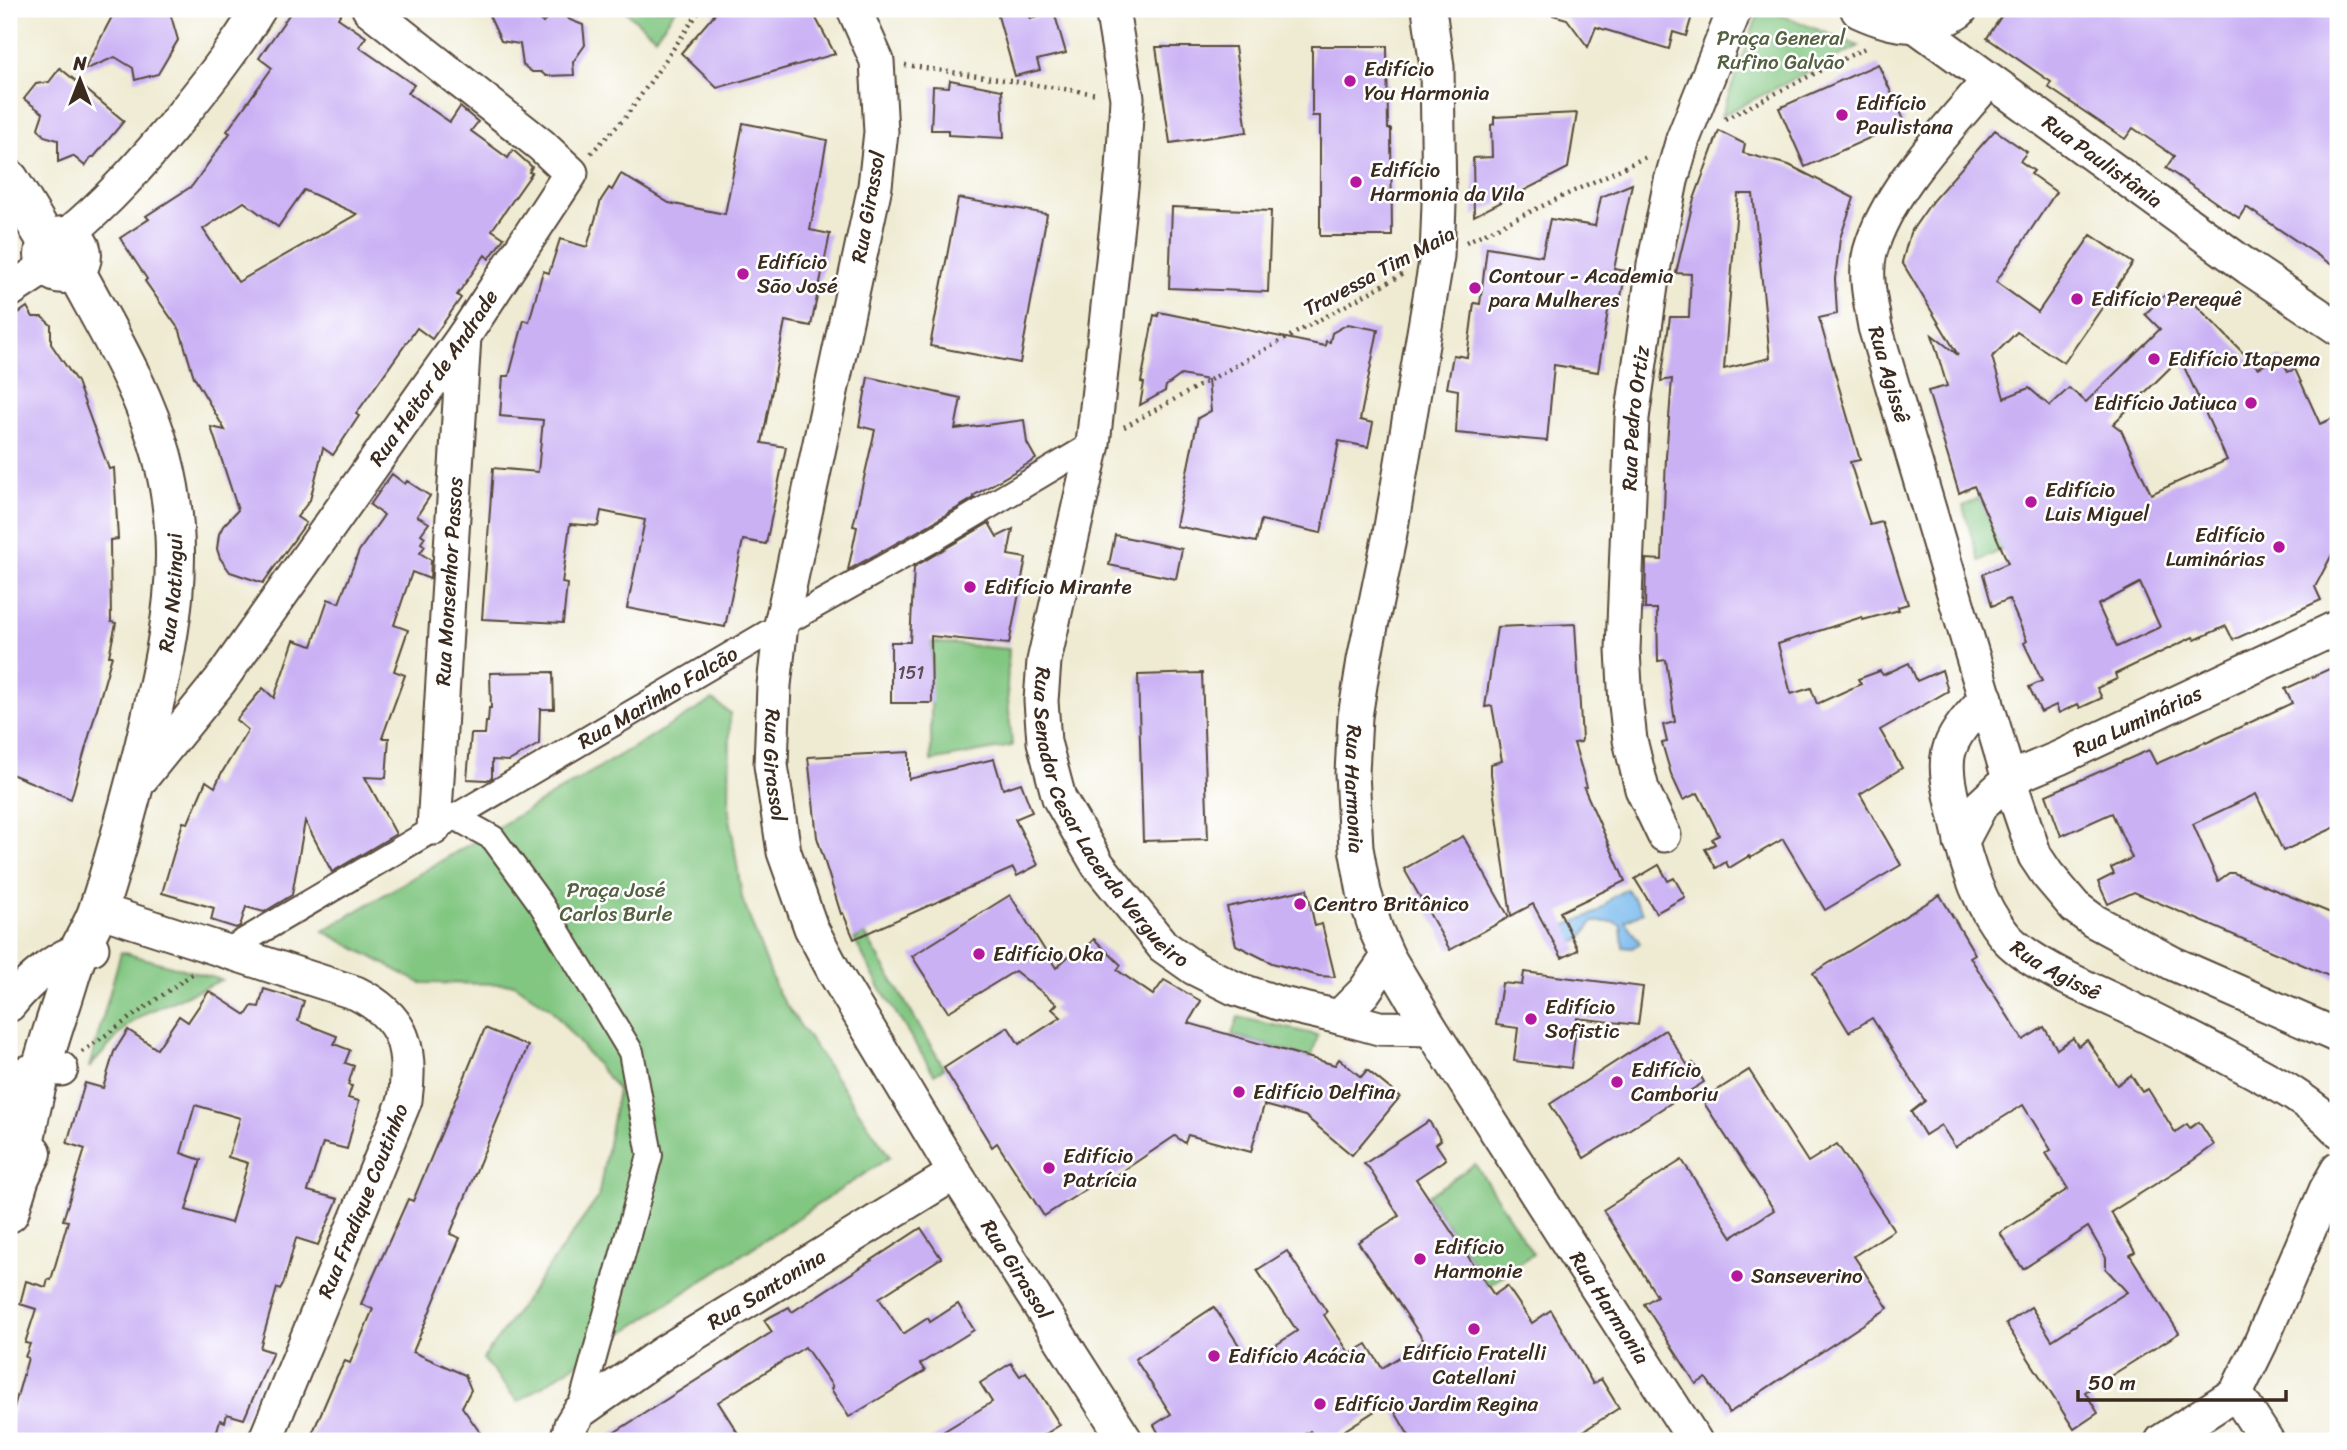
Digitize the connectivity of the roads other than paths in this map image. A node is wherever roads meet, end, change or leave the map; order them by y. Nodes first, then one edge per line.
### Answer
1 (259, 9) edge
2 (369, 9) edge
3 (854, 9) edge
4 (1112, 9) edge
5 (1429, 9) edge
6 (1735, 9) edge
7 (1860, 9) edge
8 (1958, 9) edge
9 (1913, 24) junction
10 (1989, 80) junction
11 (9, 179) edge
12 (64, 254) junction
13 (9, 290) edge
14 (2338, 328) edge
15 (464, 336) junction
16 (1093, 444) junction
17 (781, 625) junction
18 (2338, 627) edge
19 (1986, 698) junction
20 (2009, 779) junction
21 (134, 788) junction
22 (443, 822) junction
23 (1664, 835) dead end
24 (1961, 843) junction
25 (91, 933) junction
26 (225, 952) junction
27 (1388, 957) junction
28 (9, 1005) edge
29 (1339, 1017) junction
30 (1431, 1030) junction
31 (2338, 1036) edge
32 (43, 1071) edge
33 (29, 1111) edge
34 (2338, 1130) edge
35 (2338, 1169) edge
36 (955, 1173) junction
37 (9, 1213) edge
38 (2236, 1393) junction
39 (573, 1427) edge
40 (265, 1441) edge
41 (1126, 1441) edge
42 (1695, 1441) edge
43 (2162, 1441) edge
44 (2267, 1441) edge

1 - 12 street
2 - 15 street, Rua Heitor de Andrade
3 - 17 street, Rua Girassol
4 - 16 street, Rua Senador Cesar Lacerda Vergueiro
5 - 27 street, Rua Harmonia
6 - 23 street, Rua Pedro Ortiz
7 - 9 street, Rua Paulistânia
8 - 9 street
9 - 10 street, Rua Paulistânia
10 - 14 street, Rua Paulistânia
10 - 19 street, Rua Agissê
11 - 12 street, Rua Natingui
12 - 13 street
12 - 21 street, Rua Natingui
15 - 21 street, Rua Heitor de Andrade
15 - 22 street, Rua Monsenhor Passos
16 - 17 street, Rua Marinho Falcão
16 - 29 street, Rua Senador Cesar Lacerda Vergueiro
17 - 22 street, Rua Marinho Falcão
17 - 36 street, Rua Girassol
18 - 20 street, Rua Luminárias
19 - 20 street, Rua Agissê
19 - 24 street, Rua Agissê
20 - 24 street, Rua Luminárias
20 - 31 street, Rua Agissê
21 - 25 street, Rua Natingui
22 - 26 street, Rua Marinho Falcão
22 - 39 street
24 - 34 street, Rua Agissê
25 - 26 street, Rua Fradique Coutinho
25 - 28 street
25 - 32 street, Rua Natingui
26 - 40 street, Rua Fradique Coutinho
27 - 29 street
27 - 30 street, Rua Harmonia
29 - 30 street, Rua Senador Cesar Lacerda Vergueiro
30 - 42 street, Rua Harmonia
32 - 33 street, Rua Natingui
33 - 37 street, Rua Natingui
35 - 38 street
36 - 39 street, Rua Santonina
36 - 41 street, Rua Girassol
38 - 43 street
38 - 44 street

